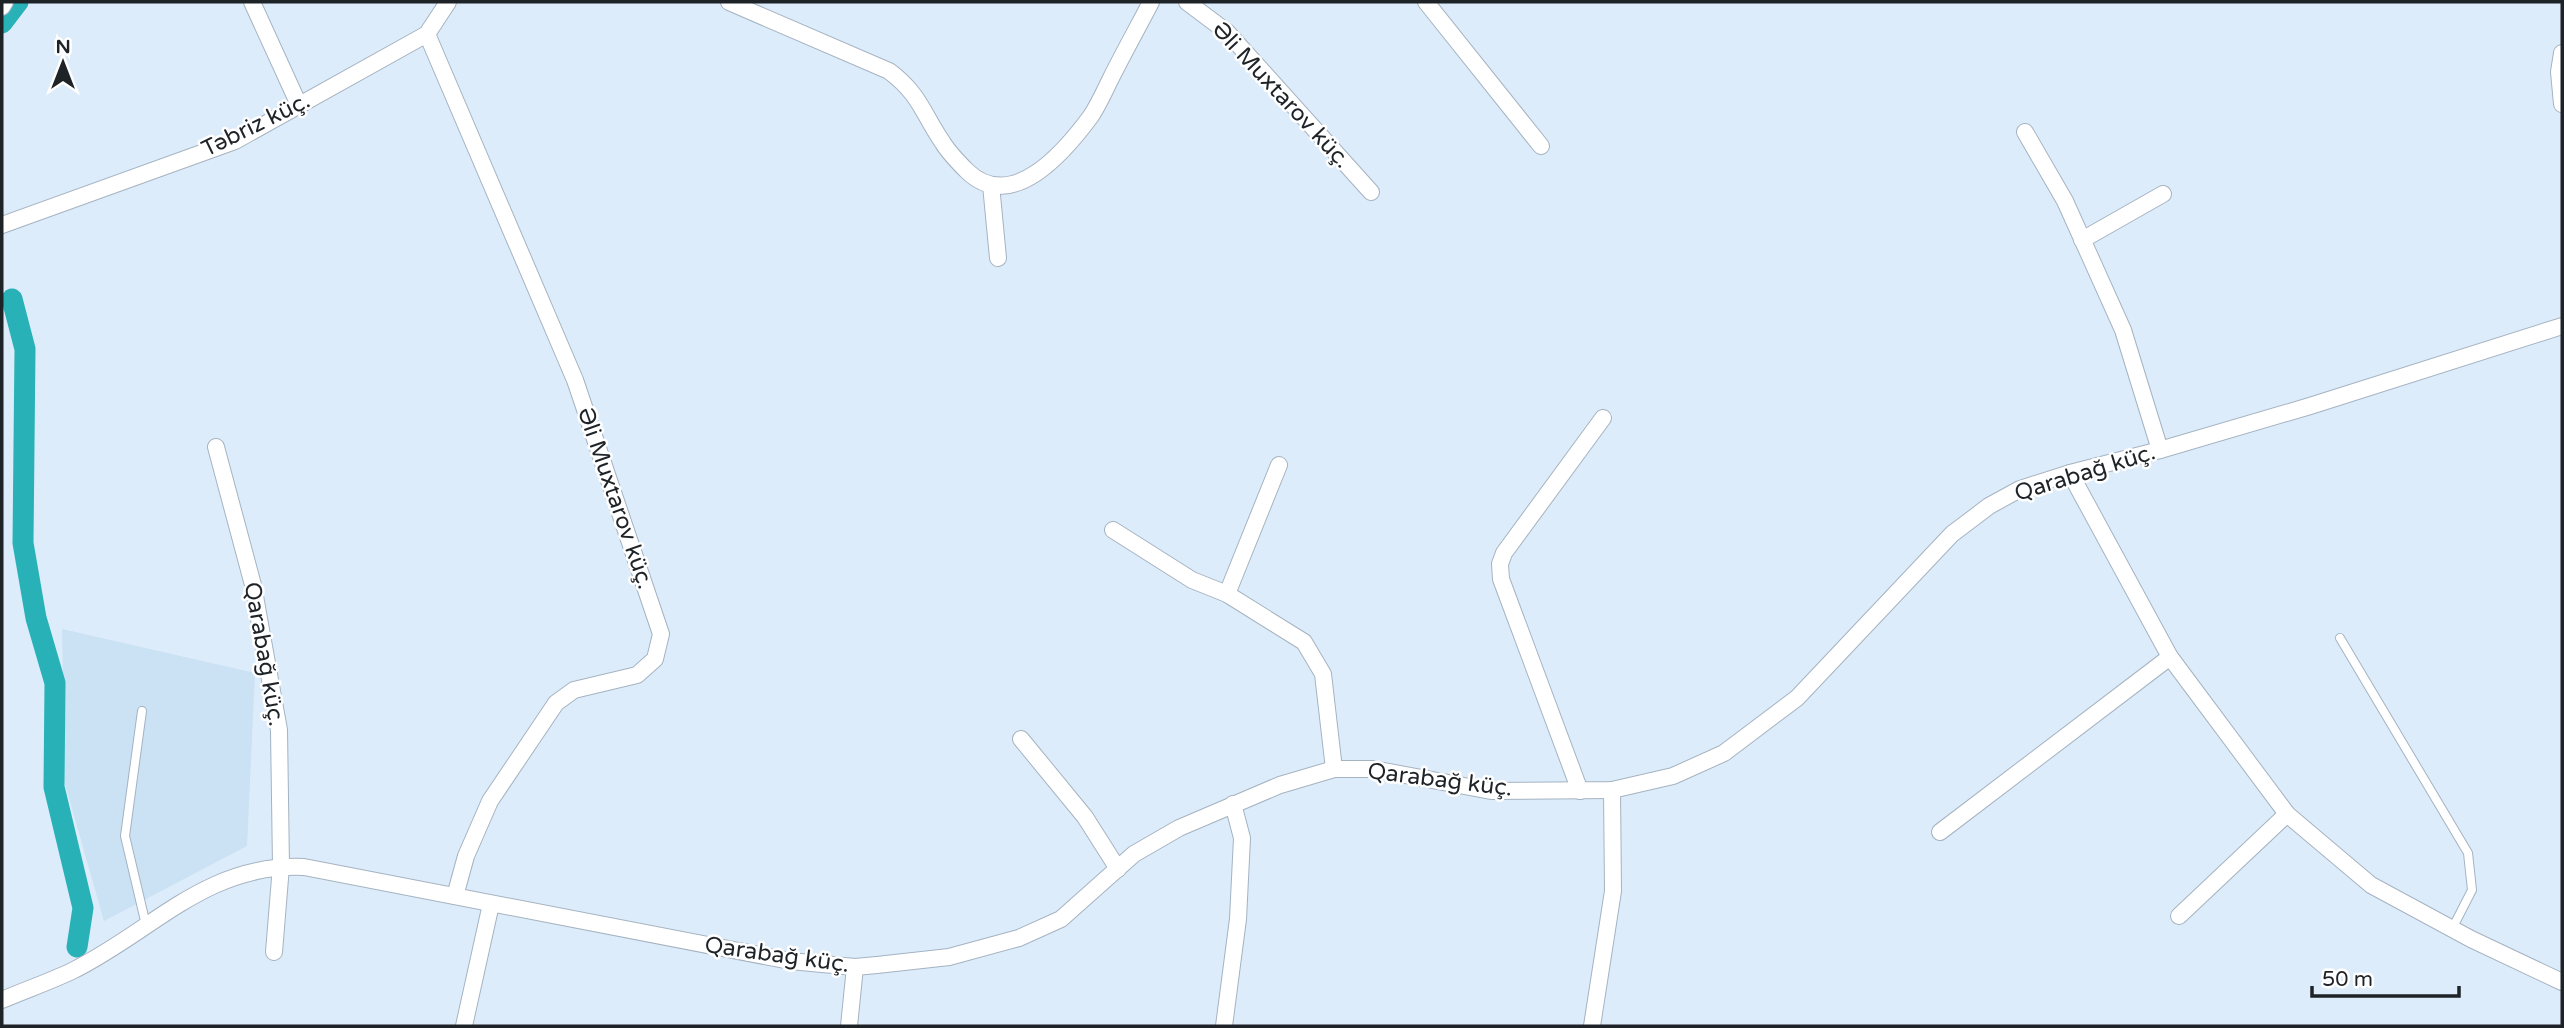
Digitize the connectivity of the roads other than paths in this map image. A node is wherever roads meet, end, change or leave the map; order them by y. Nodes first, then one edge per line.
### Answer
1 (5, 2) edge
2 (252, 2) edge
3 (448, 2) edge
4 (729, 2) edge
5 (1151, 2) edge
6 (1187, 2) edge
7 (1426, 2) edge
8 (2, 7) edge
9 (427, 34) junction
10 (2562, 53) edge
11 (2562, 104) edge
12 (299, 105) junction
13 (2025, 132) dead end
14 (1541, 146) dead end
15 (991, 185) junction
16 (1371, 192) dead end
17 (2163, 194) dead end
18 (2, 225) edge
19 (2082, 240) junction
20 (998, 258) dead end
21 (2562, 326) edge
22 (1603, 418) dead end
23 (216, 447) dead end
24 (2161, 450) junction
25 (1279, 465) dead end
26 (2070, 473) junction
27 (1113, 530) dead end
28 (1227, 594) junction
29 (2340, 638) dead end
30 (2170, 657) junction
31 (142, 710) dead end
32 (1021, 739) dead end
33 (1334, 769) junction
34 (1580, 790) junction
35 (1612, 790) junction
36 (1233, 804) junction
37 (2287, 814) junction
38 (1940, 832) dead end
39 (281, 866) junction
40 (1118, 869) junction
41 (455, 896) junction
42 (491, 904) junction
43 (2179, 916) dead end
44 (146, 925) junction
45 (2452, 929) junction
46 (274, 951) dead end
47 (855, 967) junction
48 (2562, 982) edge
49 (2, 1000) edge
50 (464, 1026) edge
51 (849, 1026) edge
52 (1224, 1026) edge
53 (1592, 1026) edge

1 - 8 street
2 - 12 street
3 - 9 street, Təbriz küç.
4 - 15 street
5 - 15 street
6 - 16 street, Əli Muxtarov küç.
7 - 14 street
9 - 12 street, Təbriz küç.
9 - 41 street, Əli Muxtarov küç.
10 - 11 street
12 - 18 street, Təbriz küç.
13 - 19 street
15 - 20 street
17 - 19 street
19 - 24 street
21 - 24 street, Qarabağ küç.
22 - 34 street
23 - 39 street, Qarabağ küç.
24 - 26 street, Qarabağ küç.
25 - 28 street
26 - 30 street
26 - 35 street, Qarabağ küç.
27 - 28 street
28 - 33 street
29 - 45 lane
30 - 37 street
30 - 38 street
31 - 44 lane
32 - 40 street
33 - 34 street, Qarabağ küç.
33 - 36 street, Qarabağ küç.
34 - 35 street, Qarabağ küç.
35 - 53 street
36 - 40 street, Qarabağ küç.
36 - 52 street
37 - 43 street
37 - 45 street
39 - 41 street, Qarabağ küç.
39 - 44 street, Qarabağ küç.
39 - 46 street, Qarabağ küç.
40 - 47 street, Qarabağ küç.
41 - 42 street, Qarabağ küç.
42 - 47 street, Qarabağ küç.
42 - 50 street
44 - 49 street, Qarabağ küç.
45 - 48 street
47 - 51 street

